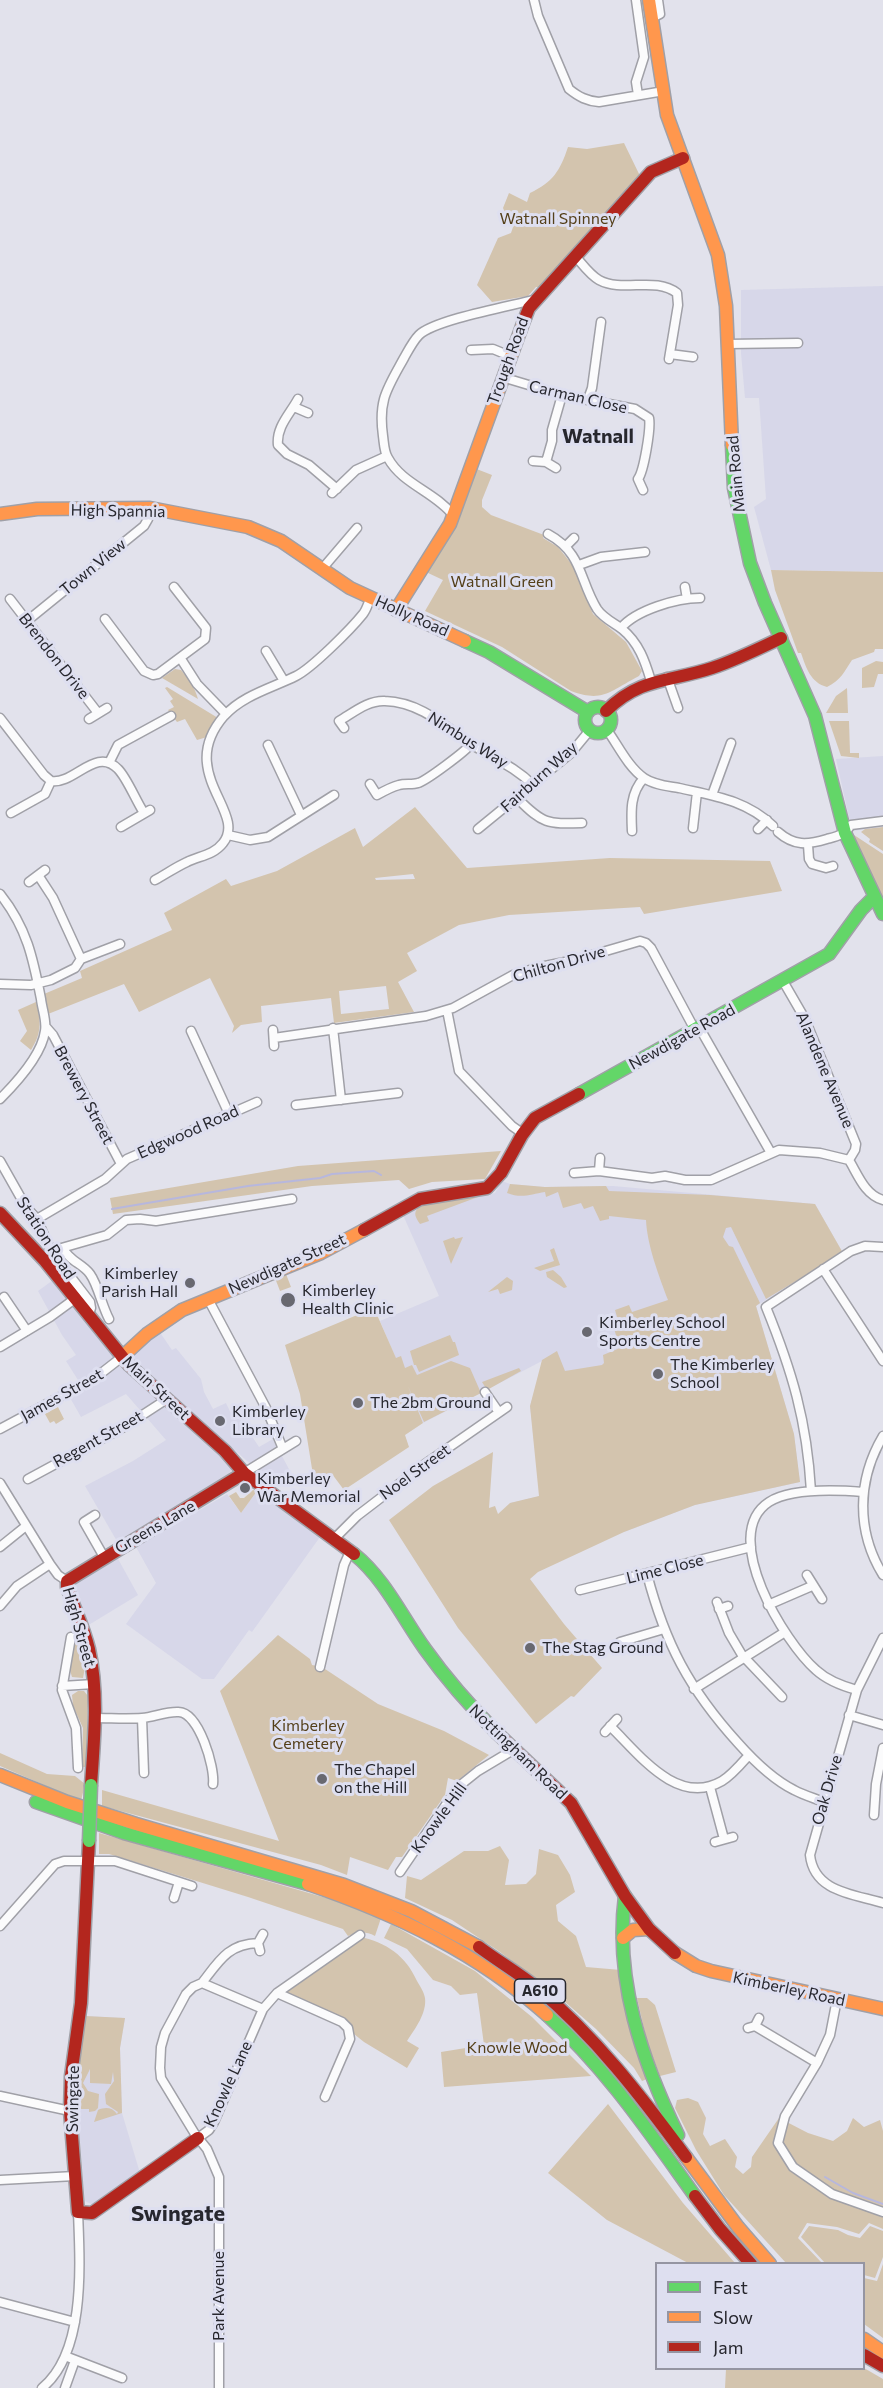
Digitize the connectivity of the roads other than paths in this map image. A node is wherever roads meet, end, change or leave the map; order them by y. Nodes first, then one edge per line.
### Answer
1 (534, 0) edge
2 (636, 0) edge
3 (649, 0) edge
4 (658, 0) edge
5 (652, 18) junction
6 (663, 91) junction
7 (638, 96) junction
8 (683, 158) junction
9 (576, 257) junction
10 (686, 288) dead end
11 (677, 293) junction
12 (533, 300) junction
13 (600, 322) dead end
14 (798, 343) dead end
15 (728, 344) junction
16 (471, 350) dead end
17 (510, 356) junction
18 (693, 357) dead end
19 (502, 377) junction
20 (562, 395) junction
21 (588, 399) junction
22 (308, 413) dead end
23 (278, 442) junction
24 (267, 445) dead end
25 (387, 456) junction
26 (533, 461) dead end
27 (546, 462) junction
28 (556, 468) dead end
29 (643, 490) dead end
30 (150, 508) junction
31 (0, 514) edge
32 (453, 514) junction
33 (235, 524) joint
34 (357, 528) dead end
35 (548, 534) dead end
36 (574, 538) dead end
37 (567, 546) junction
38 (645, 552) dead end
39 (579, 565) junction
40 (322, 569) junction
41 (685, 587) dead end
42 (176, 594) dead end
43 (370, 597) junction
44 (700, 598) dead end
45 (10, 599) dead end
46 (687, 599) junction
47 (396, 610) junction
48 (105, 619) dead end
49 (27, 621) junction
50 (621, 628) junction
51 (781, 638) junction
52 (266, 651) dead end
53 (181, 659) junction
54 (667, 677) junction
55 (284, 681) junction
56 (651, 681) junction
57 (682, 692) dead end
58 (672, 695) junction
59 (107, 708) dead end
60 (678, 708) dead end
61 (606, 711) junction
62 (588, 712) junction
63 (98, 713) junction
64 (226, 714) junction
65 (171, 716) dead end
66 (0, 718) edge
67 (89, 719) dead end
68 (344, 728) dead end
69 (590, 730) junction
70 (607, 730) junction
71 (731, 743) dead end
72 (471, 744) junction
73 (268, 745) dead end
74 (109, 763) junction
75 (644, 778) junction
76 (51, 781) junction
77 (370, 784) dead end
78 (533, 785) junction
79 (697, 792) junction
80 (334, 795) dead end
81 (712, 795) junction
82 (518, 799) junction
83 (11, 813) dead end
84 (567, 813) dead end
85 (301, 815) junction
86 (480, 815) dead end
87 (883, 821) edge
88 (488, 823) junction
89 (569, 823) junction
90 (582, 823) dead end
91 (772, 826) junction
92 (120, 827) dead end
93 (693, 828) dead end
94 (478, 830) dead end
95 (758, 830) dead end
96 (632, 831) dead end
97 (845, 833) junction
98 (228, 836) junction
99 (808, 845) junction
100 (809, 859) junction
101 (800, 861) dead end
102 (833, 866) dead end
103 (161, 879) dead end
104 (29, 882) dead end
105 (0, 894) edge
106 (874, 897) junction
107 (883, 914) edge
108 (120, 944) dead end
109 (81, 959) junction
110 (783, 981) junction
111 (0, 984) edge
112 (38, 984) junction
113 (447, 1010) junction
114 (46, 1027) junction
115 (333, 1028) junction
116 (697, 1028) junction
117 (196, 1035) dead end
118 (274, 1038) dead end
119 (398, 1093) dead end
120 (0, 1099) edge
121 (341, 1100) junction
122 (257, 1102) dead end
123 (296, 1105) dead end
124 (229, 1114) junction
125 (522, 1132) junction
126 (771, 1153) junction
127 (600, 1158) dead end
128 (0, 1161) edge
129 (849, 1161) junction
130 (121, 1164) junction
131 (599, 1171) junction
132 (574, 1173) dead end
133 (495, 1181) joint
134 (287, 1197) dead end
135 (883, 1200) edge
136 (0, 1213) edge
137 (37, 1219) junction
138 (883, 1247) edge
139 (63, 1248) junction
140 (51, 1251) junction
141 (823, 1269) junction
142 (4, 1297) dead end
143 (76, 1298) junction
144 (208, 1299) junction
145 (89, 1314) junction
146 (110, 1319) dead end
147 (27, 1331) junction
148 (4, 1345) edge
149 (122, 1357) junction
150 (883, 1361) edge
151 (485, 1392) dead end
152 (167, 1399) junction
153 (0, 1430) edge
154 (883, 1436) edge
155 (296, 1441) dead end
156 (283, 1449) junction
157 (244, 1473) junction
158 (28, 1479) dead end
159 (1, 1488) edge
160 (811, 1491) junction
161 (864, 1492) junction
162 (95, 1515) dead end
163 (26, 1526) junction
164 (335, 1538) junction
165 (0, 1547) edge
166 (751, 1547) junction
167 (352, 1551) junction
168 (104, 1557) junction
169 (50, 1564) junction
170 (647, 1574) junction
171 (807, 1575) dead end
172 (883, 1575) edge
173 (67, 1581) junction
174 (812, 1586) junction
175 (580, 1590) dead end
176 (822, 1599) dead end
177 (768, 1605) junction
178 (0, 1606) edge
179 (721, 1606) dead end
180 (664, 1629) junction
181 (785, 1632) junction
182 (71, 1637) dead end
183 (633, 1638) junction
184 (883, 1638) edge
185 (620, 1642) dead end
186 (636, 1647) dead end
187 (745, 1657) junction
188 (320, 1667) dead end
189 (94, 1684) junction
190 (62, 1686) junction
191 (694, 1689) junction
192 (856, 1690) junction
193 (782, 1697) dead end
194 (849, 1715) junction
195 (95, 1718) junction
196 (142, 1718) junction
197 (883, 1725) edge
198 (611, 1726) dead end
199 (883, 1748) edge
200 (513, 1750) junction
201 (749, 1755) junction
202 (78, 1768) dead end
203 (144, 1773) dead end
204 (0, 1775) edge
205 (213, 1784) dead end
206 (0, 1786) edge
207 (710, 1787) junction
208 (824, 1802) junction
209 (874, 1815) dead end
210 (89, 1841) joint
211 (715, 1842) dead end
212 (62, 1856) dead end
213 (89, 1861) junction
214 (55, 1864) junction
215 (400, 1872) dead end
216 (179, 1882) junction
217 (192, 1886) dead end
218 (625, 1896) junction
219 (174, 1898) dead end
220 (883, 1903) edge
221 (0, 1926) edge
222 (649, 1929) junction
223 (263, 1934) dead end
224 (360, 1935) dead end
225 (623, 1938) junction
226 (696, 1966) joint
227 (202, 1983) junction
228 (277, 1993) junction
229 (837, 1999) junction
230 (263, 2008) junction
231 (883, 2009) edge
232 (754, 2024) dead end
233 (817, 2063) junction
234 (0, 2096) edge
235 (325, 2097) dead end
236 (70, 2111) junction
237 (198, 2138) junction
238 (75, 2176) junction
239 (0, 2180) edge
240 (709, 2192) junction
241 (78, 2212) junction
242 (883, 2212) edge
243 (749, 2262) edge
244 (768, 2262) edge
245 (0, 2302) edge
246 (75, 2322) junction
247 (865, 2340) edge
248 (883, 2352) edge
249 (65, 2356) junction
250 (865, 2356) edge
251 (74, 2363) dead end
252 (883, 2366) edge
253 (54, 2375) junction
254 (122, 2378) dead end
255 (66, 2384) edge
256 (42, 2388) edge
257 (219, 2388) edge

1 - 7 street
2 - 7 street
3 - 5 main road, Main Road
4 - 5 street, Main Road
5 - 6 main road, Main Road
6 - 7 street
6 - 8 main road, Main Road
8 - 9 main road, Trough Road
8 - 15 main road, Main Road
9 - 11 street
9 - 12 main road, Trough Road
10 - 11 street
11 - 18 street
12 - 17 main road, Trough Road
12 - 25 street
13 - 21 street
14 - 15 street
15 - 51 main road, Main Road
16 - 17 street
17 - 19 main road, Trough Road
19 - 20 street, Carman Close
19 - 32 main road, Trough Road
20 - 21 street, Carman Close
20 - 27 street
21 - 29 street, Carman Close
22 - 23 street
23 - 24 street
23 - 25 street
25 - 32 street
26 - 27 street
27 - 28 street
30 - 31 main road, High Spannia
30 - 33 main road, High Spannia
30 - 49 street, Town View
32 - 47 main road, Trough Road
33 - 40 main road, Holly Road
34 - 40 street
35 - 37 street
36 - 37 street
37 - 39 street
38 - 39 street
39 - 50 street
40 - 43 main road, Holly Road
41 - 46 street
42 - 53 street
43 - 47 main road, Holly Road
43 - 55 street
44 - 46 street
45 - 49 street, Brendon Drive
46 - 50 street
47 - 62 main road, Holly Road
48 - 53 street
49 - 63 street, Brendon Drive
50 - 56 street
51 - 54 main road
51 - 97 main road, Main Road
52 - 55 street
53 - 64 street
54 - 56 main road
54 - 58 street
55 - 64 street
56 - 61 main road
57 - 58 street
58 - 60 street
59 - 63 street, Brendon Drive
61 - 62 main road
61 - 70 main road
62 - 69 main road
63 - 67 street, Brendon Drive
64 - 98 street
65 - 74 street
66 - 76 street
68 - 72 street, Nimbus Way
69 - 70 main road
69 - 78 street, Fairburn Way
70 - 75 street
71 - 81 street
72 - 77 street
72 - 78 street, Nimbus Way
73 - 85 street
74 - 76 street
74 - 92 street
75 - 79 street
75 - 96 street
76 - 83 street
78 - 82 street, Fairburn Way
79 - 81 street
79 - 93 street
80 - 85 street
81 - 91 street
82 - 88 street, Fairburn Way
82 - 89 street
84 - 89 street
85 - 98 street
86 - 88 street, Fairburn Way
87 - 97 street
88 - 94 street, Fairburn Way
89 - 90 street
91 - 95 street
91 - 99 street
97 - 99 street
97 - 106 main road, Main Road
98 - 103 street
99 - 100 street
100 - 101 street
100 - 102 street
104 - 109 street
105 - 112 street
106 - 107 main road, Main Road
106 - 110 main road, Newdigate Road
108 - 109 street
109 - 112 street
110 - 116 main road, Newdigate Road
110 - 129 street, Alandene Avenue
111 - 112 street
112 - 114 street
113 - 115 street, Chilton Drive
113 - 116 street, Chilton Drive
113 - 125 street
114 - 120 street
114 - 130 street, Brewery Street
115 - 118 street, Chilton Drive
115 - 121 street
116 - 125 main road, Newdigate Road
116 - 126 street, Chilton Drive
117 - 124 street
119 - 121 street
121 - 123 street
122 - 124 street, Edgwood Road
124 - 130 street, Edgwood Road
125 - 133 main road, Newdigate Road
126 - 129 street
126 - 131 street
127 - 131 street
128 - 137 street, Station Road
129 - 135 street
130 - 137 street, Edgwood Road
131 - 132 street
133 - 144 main road, Newdigate Street
134 - 139 street
136 - 143 main road, Main Street
137 - 140 street, Station Road
138 - 141 street
139 - 140 street
139 - 146 street
140 - 145 street, Station Road
141 - 150 street
141 - 160 street
142 - 147 street
143 - 145 main road, Main Street
143 - 147 street
144 - 149 main road, Newdigate Street
144 - 156 street
145 - 149 main road, Main Street
147 - 148 street
149 - 152 main road, Main Street
149 - 153 street, James Street
151 - 164 street, Noel Street
152 - 157 main road, Main Street
152 - 158 street, Regent Street
154 - 161 street
155 - 156 street
156 - 157 street
157 - 164 main road, Main Street
157 - 168 main road, Greens Lane
159 - 163 street, High Street
160 - 161 street
160 - 166 street
161 - 172 street
162 - 168 street
163 - 165 street
163 - 169 street, High Street
164 - 167 main road, Nottingham Road
166 - 170 street, Lime Close
166 - 177 street
167 - 188 street
167 - 200 main road, Nottingham Road
168 - 173 main road, Greens Lane
169 - 173 street, High Street
169 - 178 street
170 - 175 street, Lime Close
170 - 180 street
171 - 174 street
173 - 189 main road, High Street
174 - 176 street
174 - 177 street
177 - 181 street
179 - 187 street
180 - 183 street
180 - 191 street
181 - 187 street
181 - 192 street
182 - 190 street, High Street
183 - 185 street
183 - 186 street
184 - 192 street, Oak Drive
187 - 191 street
187 - 193 street
189 - 190 street, High Street
189 - 195 main road, High Street
190 - 202 street, High Street
191 - 201 street
192 - 194 street, Oak Drive
194 - 197 street
194 - 208 street, Oak Drive
195 - 196 street
195 - 210 main road, High Street, bridge
196 - 203 street
196 - 205 street
198 - 207 street
199 - 209 street
200 - 215 street, Knowle Hill
200 - 218 main road, Nottingham Road
201 - 207 street
201 - 208 street
204 - 240 main road, A610
206 - 243 main road, A610
207 - 211 street
208 - 220 street, Oak Drive
210 - 213 main road, Swingate
212 - 214 street
213 - 214 street
213 - 216 street
213 - 236 main road, Swingate
214 - 221 street
216 - 217 street
216 - 219 street
218 - 222 main road, Nottingham Road
218 - 225 main road
222 - 225 main road
222 - 226 main road, Nottingham Road
223 - 227 street, Park Avenue
224 - 228 street, Knowle Lane
225 - 240 main road
226 - 229 main road, Kimberley Road
227 - 230 street
227 - 237 street, Park Avenue
228 - 230 street, Knowle Lane
228 - 235 street
229 - 231 main road, Kimberley Road
229 - 233 street
230 - 237 street, Knowle Lane
232 - 233 street
233 - 242 street
234 - 236 street
236 - 238 main road, Swingate
237 - 241 main road, Knowle Lane
237 - 257 street, Park Avenue
238 - 239 street
238 - 241 main road, Swingate
240 - 244 main road, A610
241 - 246 street, Swingate
245 - 246 street
246 - 249 street, Swingate
247 - 248 main road
249 - 253 street, Swingate
249 - 254 street
250 - 252 main road
251 - 255 street
253 - 255 street
253 - 256 street, Swingate

